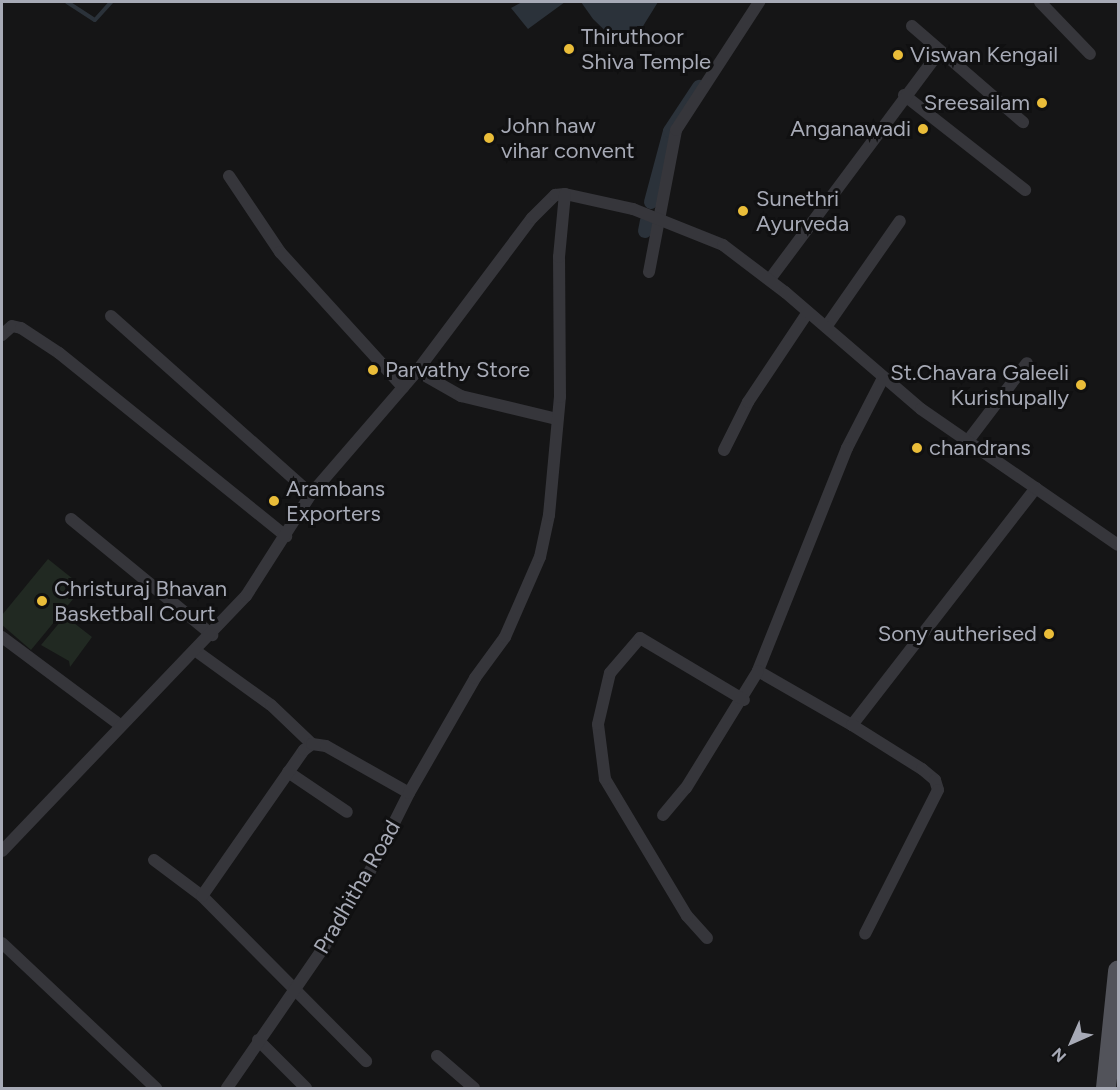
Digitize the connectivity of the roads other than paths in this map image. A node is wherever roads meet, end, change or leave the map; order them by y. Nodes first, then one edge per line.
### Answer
1 (759, 2) edge
2 (1040, 2) edge
3 (912, 26) dead end
4 (939, 52) junction
5 (1090, 54) dead end
6 (904, 95) junction
7 (1023, 122) dead end
8 (229, 176) dead end
9 (1025, 190) dead end
10 (566, 194) junction
11 (657, 217) junction
12 (900, 221) dead end
13 (649, 272) dead end
14 (770, 279) junction
15 (808, 312) junction
16 (111, 316) dead end
17 (826, 327) junction
18 (2, 335) edge
19 (1027, 363) dead end
20 (417, 371) junction
21 (883, 378) junction
22 (403, 387) junction
23 (558, 419) junction
24 (967, 442) junction
25 (724, 450) dead end
26 (1036, 488) junction
27 (311, 494) junction
28 (71, 519) dead end
29 (286, 536) junction
30 (1119, 545) edge
31 (212, 635) junction
32 (2, 637) edge
33 (196, 651) junction
34 (758, 671) junction
35 (744, 700) junction
36 (120, 725) junction
37 (852, 725) junction
38 (312, 744) junction
39 (288, 772) junction
40 (409, 793) junction
41 (347, 812) dead end
42 (663, 815) dead end
43 (2, 850) edge
44 (154, 860) dead end
45 (202, 896) junction
46 (865, 934) dead end
47 (707, 938) dead end
48 (2, 943) edge
49 (1119, 971) edge
50 (294, 990) junction
51 (258, 1040) junction
52 (437, 1056) dead end
53 (366, 1061) dead end
54 (1110, 1083) edge
55 (156, 1089) edge
56 (227, 1089) edge
57 (306, 1089) edge
58 (474, 1089) edge

1 - 11 street
2 - 5 street
3 - 4 street
4 - 6 street
4 - 7 street
6 - 9 street
6 - 14 street
8 - 22 street
10 - 11 street
10 - 20 street
10 - 23 street, Pradhitha Road
11 - 13 street
11 - 14 street
12 - 17 street
14 - 15 street
15 - 17 street
15 - 25 street
16 - 27 street
17 - 21 street
18 - 29 street
19 - 24 street
20 - 22 street
20 - 23 street
21 - 24 street
21 - 34 street
22 - 27 street
23 - 40 street, Pradhitha Road
24 - 26 street
26 - 30 street
26 - 37 street
27 - 29 street
28 - 31 street
29 - 31 street
31 - 33 street
32 - 36 street
33 - 36 street
33 - 38 street
34 - 35 street
34 - 37 street
35 - 42 street
35 - 47 street
36 - 43 street
37 - 46 street
38 - 39 street
38 - 40 street
39 - 41 street
39 - 45 street
40 - 50 street, Pradhitha Road
44 - 45 street
45 - 50 street
48 - 55 street
49 - 54 main road
50 - 51 street, Pradhitha Road
50 - 53 street
51 - 56 street, Pradhitha Road
51 - 57 street
52 - 58 street

